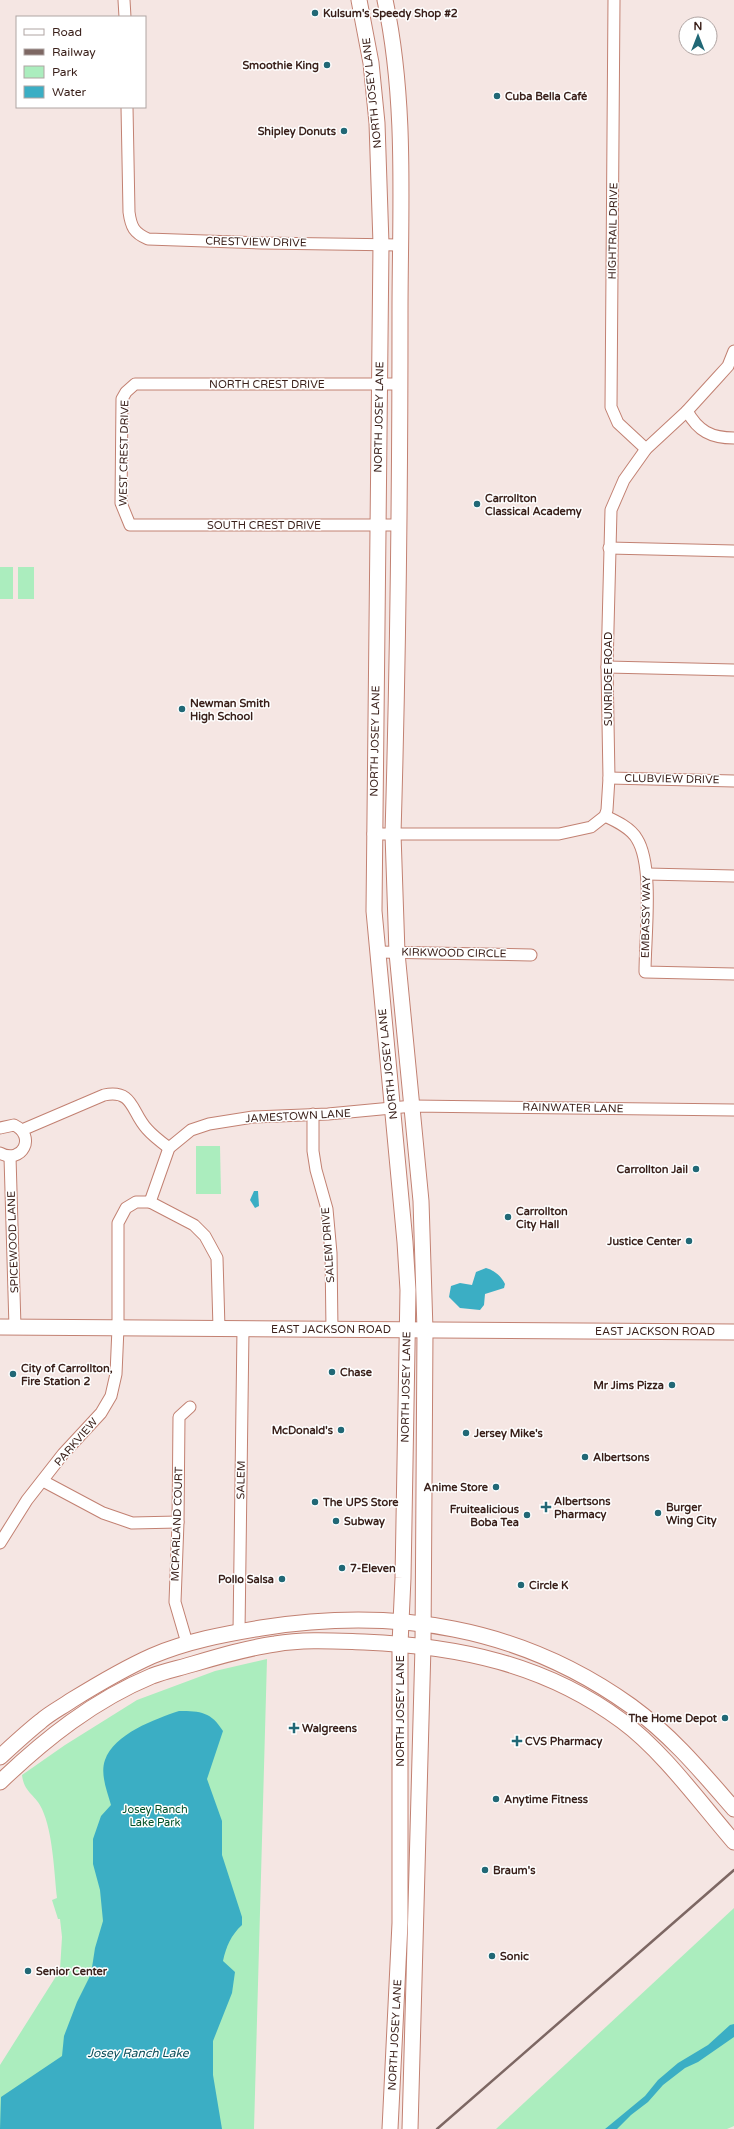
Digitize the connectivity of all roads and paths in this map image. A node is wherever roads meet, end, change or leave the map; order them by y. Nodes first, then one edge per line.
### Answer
1 (124, 0) edge
2 (359, 0) edge
3 (384, 0) edge
4 (614, 0) edge
5 (125, 16) edge
6 (375, 102) junction
7 (399, 102) junction
8 (127, 108) edge
9 (381, 244) junction
10 (400, 245) junction
11 (734, 351) edge
12 (134, 384) joint
13 (380, 384) junction
14 (400, 384) junction
15 (687, 411) junction
16 (734, 438) edge
17 (646, 449) junction
18 (130, 525) joint
19 (398, 525) junction
20 (377, 526) junction
21 (609, 548) junction
22 (734, 550) edge
23 (607, 667) junction
24 (734, 670) edge
25 (609, 778) junction
26 (734, 781) edge
27 (605, 816) junction
28 (374, 834) junction
29 (393, 834) junction
30 (647, 874) junction
31 (734, 876) edge
32 (378, 952) junction
33 (397, 952) junction
34 (531, 955) dead end
35 (734, 974) edge
36 (413, 1106) junction
37 (393, 1108) junction
38 (734, 1110) edge
39 (313, 1114) junction
40 (0, 1128) edge
41 (22, 1130) junction
42 (169, 1148) junction
43 (5, 1155) edge
44 (150, 1202) junction
45 (8, 1327) edge
46 (118, 1328) junction
47 (219, 1328) junction
48 (243, 1329) junction
49 (332, 1329) junction
50 (407, 1330) junction
51 (425, 1330) junction
52 (734, 1332) edge
53 (190, 1407) dead end
54 (406, 1421) junction
55 (425, 1472) junction
56 (405, 1473) junction
57 (43, 1481) junction
58 (178, 1522) junction
59 (424, 1533) junction
60 (0, 1543) edge
61 (402, 1622) junction
62 (423, 1623) junction
63 (238, 1632) junction
64 (187, 1643) junction
65 (400, 1644) junction
66 (423, 1646) junction
67 (242, 1650) junction
68 (0, 1757) edge
69 (0, 1781) edge
70 (692, 1794) junction
71 (734, 1809) edge
72 (734, 1815) edge
73 (734, 1842) edge
74 (395, 2028) junction
75 (411, 2102) junction
76 (390, 2129) edge
77 (410, 2129) edge

1 - 5 street
2 - 6 main road, NORTH JOSEY LANE
3 - 7 main road, NORTH JOSEY LANE
4 - 17 street, HIGHTRAIL DRIVE
6 - 7 main road
6 - 9 main road, NORTH JOSEY LANE
7 - 10 main road, NORTH JOSEY LANE
8 - 9 street, CRESTVIEW DRIVE
9 - 10 street, CRESTVIEW DRIVE
9 - 13 main road, NORTH JOSEY LANE
10 - 14 main road, NORTH JOSEY LANE
11 - 15 street, SUNRIDGE ROAD
12 - 13 street, NORTH CREST DRIVE
12 - 18 street, WEST CREST DRIVE
13 - 14 street, NORTH CREST DRIVE
13 - 20 main road, NORTH JOSEY LANE
14 - 19 main road, NORTH JOSEY LANE
15 - 16 street
15 - 17 street, SUNRIDGE ROAD
17 - 21 street, SUNRIDGE ROAD
18 - 20 street, SOUTH CREST DRIVE
19 - 20 street, SOUTH CREST DRIVE
19 - 29 main road, NORTH JOSEY LANE
20 - 28 main road, NORTH JOSEY LANE
21 - 22 street
21 - 23 street, SUNRIDGE ROAD
23 - 24 street
23 - 25 street, SUNRIDGE ROAD
25 - 26 street, CLUBVIEW DRIVE
25 - 27 street, SUNRIDGE ROAD
27 - 29 street
27 - 30 street, EMBASSY WAY
28 - 29 street
28 - 32 main road, NORTH JOSEY LANE
29 - 33 main road, NORTH JOSEY LANE
30 - 31 street
30 - 35 street, EMBASSY WAY
32 - 33 street, KIRKWOOD CIRCLE
32 - 37 main road, NORTH JOSEY LANE
33 - 34 street, KIRKWOOD CIRCLE
33 - 36 main road, NORTH JOSEY LANE
36 - 37 street, JAMESTOWN LANE
36 - 38 street, RAINWATER LANE
36 - 51 main road, NORTH JOSEY LANE
37 - 39 street, JAMESTOWN LANE
37 - 50 main road, NORTH JOSEY LANE
39 - 42 street, JAMESTOWN LANE
39 - 49 street, SALEM DRIVE
40 - 41 street
41 - 42 street
41 - 43 street, SPICEWOOD LANE
42 - 44 street
43 - 45 street, SPICEWOOD LANE
44 - 46 street, PARKVIEW
44 - 47 street
45 - 46 main road, EAST JACKSON ROAD
46 - 47 main road, EAST JACKSON ROAD
46 - 57 street, PARKVIEW
47 - 48 main road, EAST JACKSON ROAD
48 - 49 main road, EAST JACKSON ROAD
48 - 63 street, SALEM
49 - 50 main road, EAST JACKSON ROAD
50 - 51 main road, EAST JACKSON ROAD
50 - 54 main road, NORTH JOSEY LANE
51 - 52 main road, EAST JACKSON ROAD
51 - 55 main road, NORTH JOSEY LANE
53 - 58 street, MCPARLAND COURT
54 - 55 main road
54 - 56 main road, NORTH JOSEY LANE
55 - 59 main road, NORTH JOSEY LANE
56 - 59 main road
56 - 61 main road, NORTH JOSEY LANE
57 - 58 street
57 - 60 street, PARKVIEW
58 - 64 street, MCPARLAND COURT
59 - 62 main road, NORTH JOSEY LANE
61 - 62 main road
61 - 63 main road
61 - 65 main road, NORTH JOSEY LANE
62 - 66 main road, NORTH JOSEY LANE
62 - 71 main road
63 - 64 main road
63 - 67 main road
64 - 68 main road
65 - 66 main road
65 - 67 main road
65 - 74 main road, NORTH JOSEY LANE
66 - 70 main road
66 - 75 main road, NORTH JOSEY LANE
67 - 69 main road
70 - 72 main road
70 - 73 main road
74 - 75 main road
74 - 76 main road, NORTH JOSEY LANE
75 - 77 main road, NORTH JOSEY LANE

